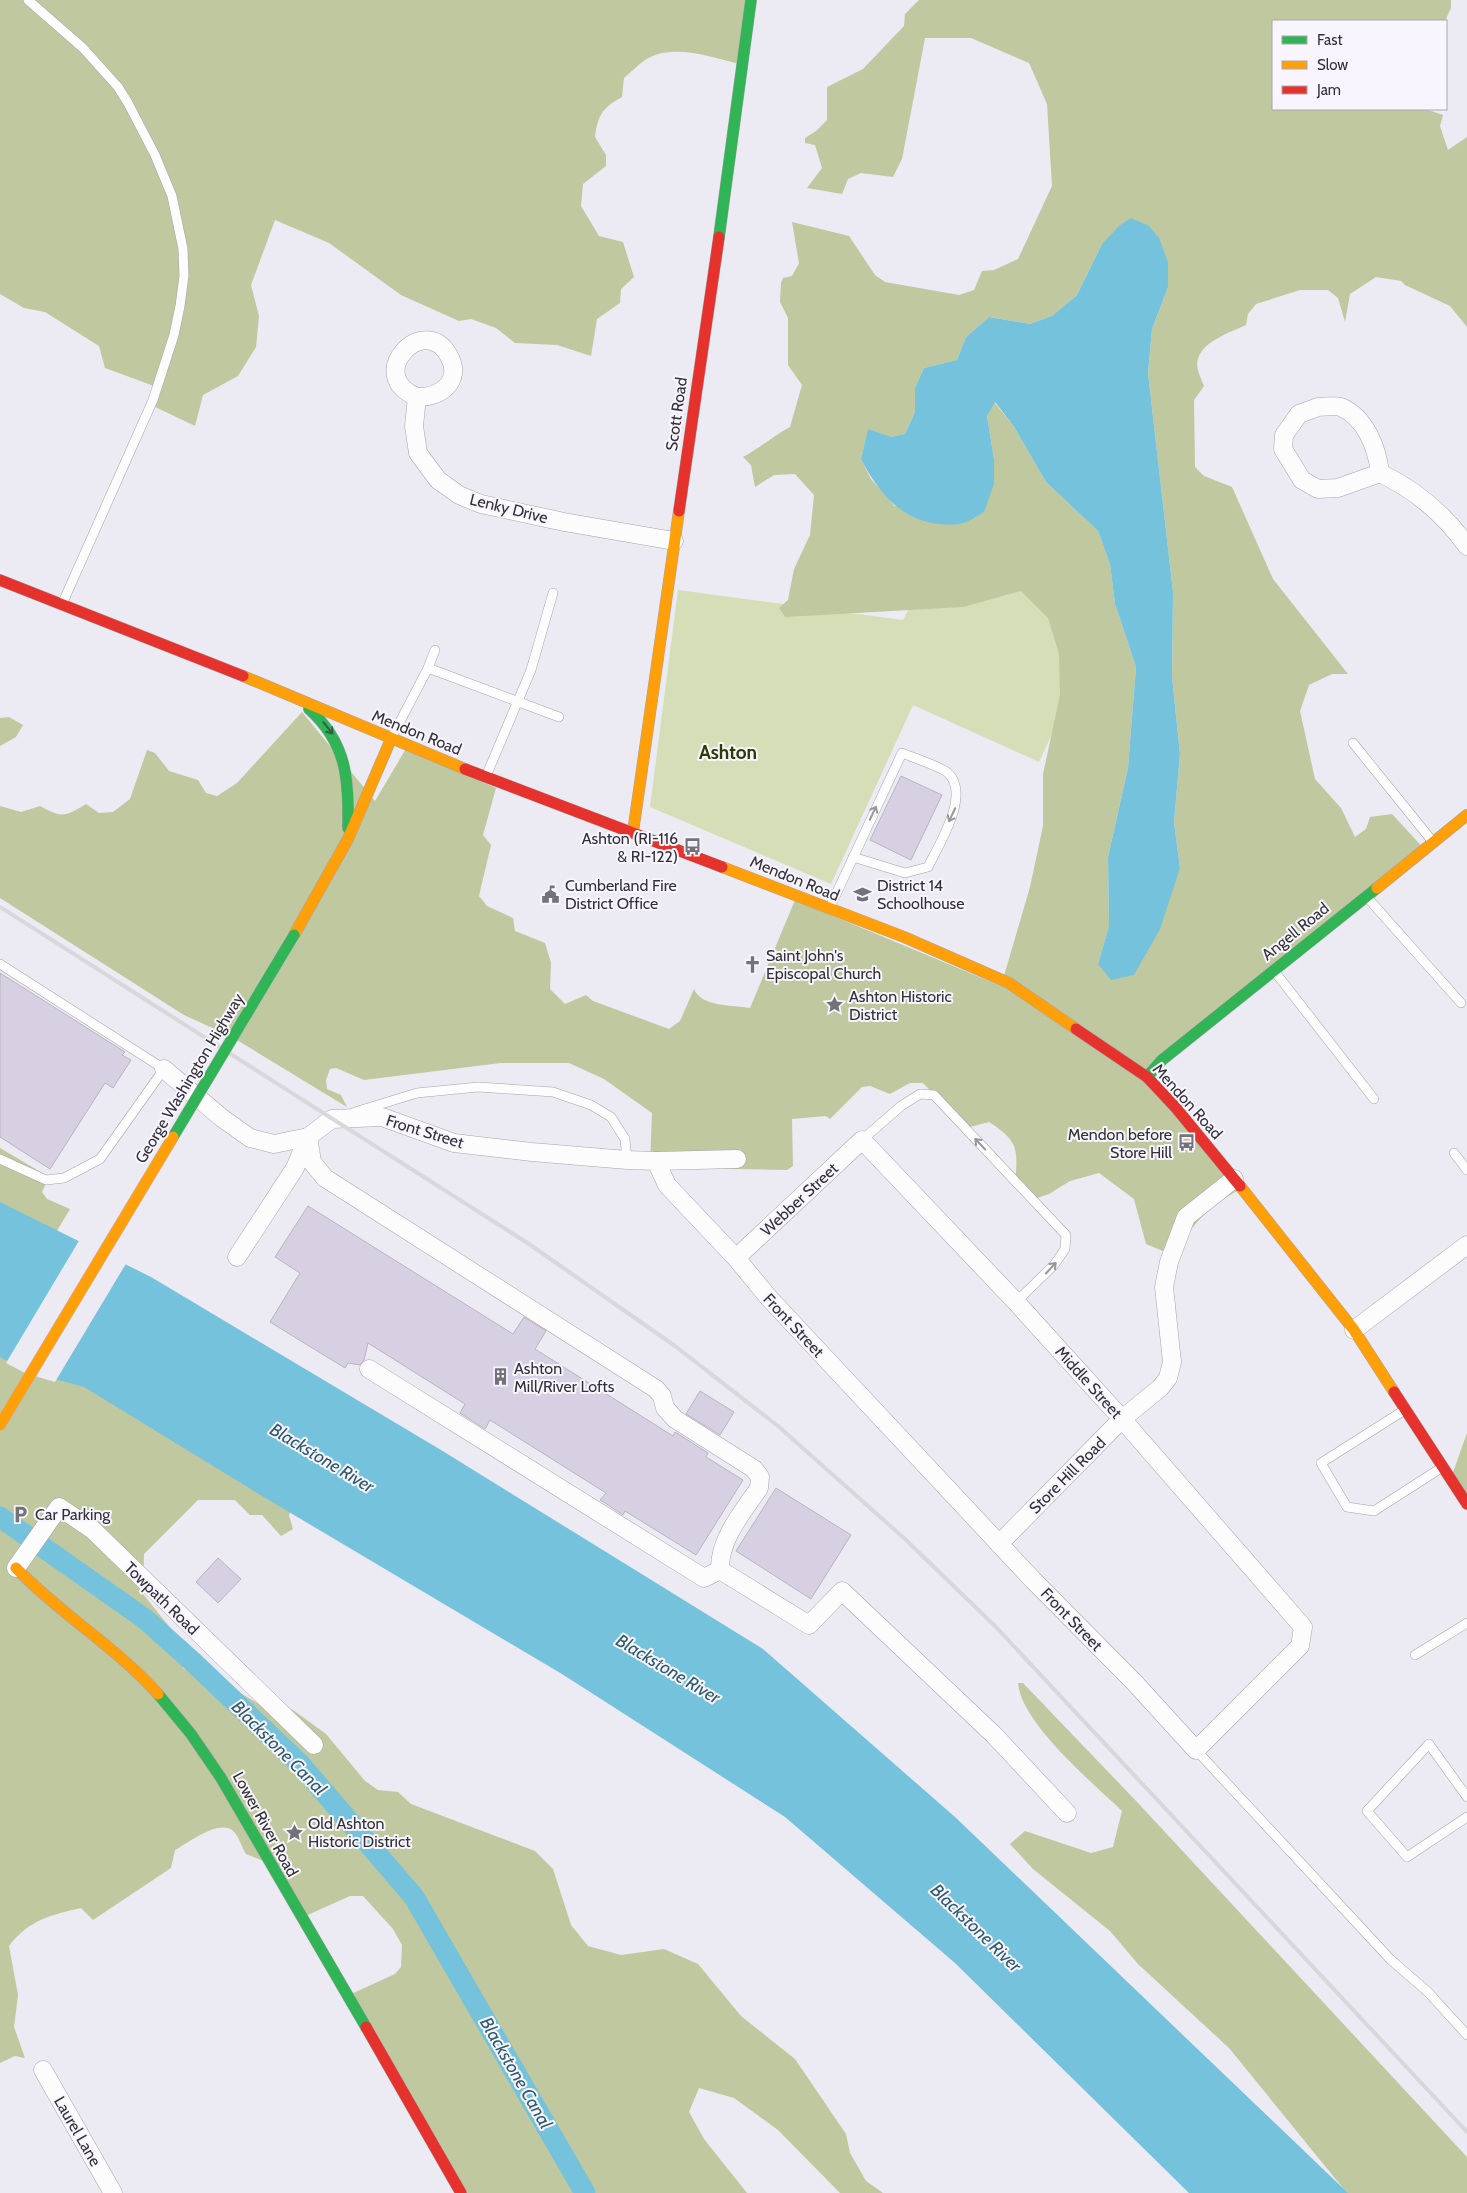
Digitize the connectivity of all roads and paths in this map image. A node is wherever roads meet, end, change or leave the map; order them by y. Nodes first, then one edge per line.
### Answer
1 (28, 0) edge
2 (751, 0) edge
3 (417, 397) dead end
4 (1380, 472) junction
5 (674, 541) junction
6 (1467, 546) edge
7 (0, 580) edge
8 (553, 593) dead end
9 (62, 605) junction
10 (435, 650) dead end
11 (428, 668) junction
12 (291, 696) junction
13 (518, 703) junction
14 (559, 717) dead end
15 (391, 739) junction
16 (1353, 743) dead end
17 (486, 777) junction
18 (1467, 815) edge
19 (633, 832) junction
20 (348, 839) junction
21 (1433, 842) junction
22 (853, 858) junction
23 (1366, 896) junction
24 (829, 909) junction
25 (0, 964) edge
26 (1273, 970) junction
27 (1461, 1003) dead end
28 (164, 1069) junction
29 (1147, 1077) junction
30 (1374, 1099) dead end
31 (332, 1119) junction
32 (308, 1138) junction
33 (862, 1140) junction
34 (1454, 1153) dead end
35 (0, 1159) edge
36 (737, 1159) dead end
37 (627, 1160) junction
38 (656, 1161) junction
39 (1467, 1170) edge
40 (1234, 1179) junction
41 (1467, 1245) edge
42 (237, 1257) dead end
43 (736, 1258) junction
44 (1016, 1302) junction
45 (1354, 1330) junction
46 (369, 1369) dead end
47 (1406, 1410) junction
48 (1122, 1419) junction
49 (0, 1425) edge
50 (1444, 1467) junction
51 (1467, 1504) edge
52 (1000, 1544) junction
53 (18, 1564) joint
54 (720, 1570) junction
55 (1467, 1623) edge
56 (1415, 1656) dead end
57 (314, 1745) dead end
58 (1196, 1750) junction
59 (1467, 1797) edge
60 (1067, 1813) dead end
61 (1467, 1817) edge
62 (1467, 2035) edge
63 (43, 2070) dead end
64 (113, 2193) edge
65 (461, 2193) edge

1 - 9 lane
2 - 5 main road, Scott Road
3 - 5 street, Lenky Drive
4 - 4 street
4 - 6 street
5 - 19 main road, Scott Road
7 - 9 main road, Mendon Road
8 - 13 lane
9 - 12 main road, Mendon Road
10 - 11 lane
11 - 13 lane
11 - 15 lane
12 - 15 main road, Mendon Road
12 -> 20 main road
13 - 14 lane
13 - 17 lane
15 - 17 main road, Mendon Road
15 - 20 main road, George Washington Highway
16 - 21 lane
17 - 19 main road, Mendon Road
18 - 21 main road, Angell Road
19 - 24 main road, Mendon Road
20 - 49 main road, George Washington Highway, bridge
21 - 23 main road, Angell Road
22 -> 22 lane
22 - 24 lane
23 - 26 main road, Angell Road
23 - 27 lane
24 - 29 main road, Mendon Road
25 - 28 lane
26 - 29 main road, Angell Road
26 - 30 lane
28 - 32 street
28 - 35 lane
29 - 40 main road, Mendon Road
31 - 32 street
31 - 37 street, Front Street
31 - 37 lane
32 - 42 street
32 - 54 street
33 - 43 street, Webber Street
33 - 44 street, Middle Street
44 -> 33 lane
34 - 39 lane
36 - 38 street
37 - 38 street, Front Street
38 - 43 street, Front Street
40 - 45 main road, Mendon Road
40 - 48 street, Store Hill Road
41 - 45 street
43 - 52 street, Front Street
44 - 48 street, Middle Street
45 - 47 main road, Mendon Road
46 - 54 street
47 - 50 main road, Mendon Road
47 - 50 lane
48 - 52 street, Store Hill Road
48 - 58 street, Middle Street
50 - 51 main road, Mendon Road
52 - 58 street, Front Street
53 - 57 street, Towpath Road
53 - 65 main road, Lower River Road
54 - 60 street
55 - 56 lane
58 - 62 lane
59 - 61 lane
63 - 64 street, Laurel Lane

